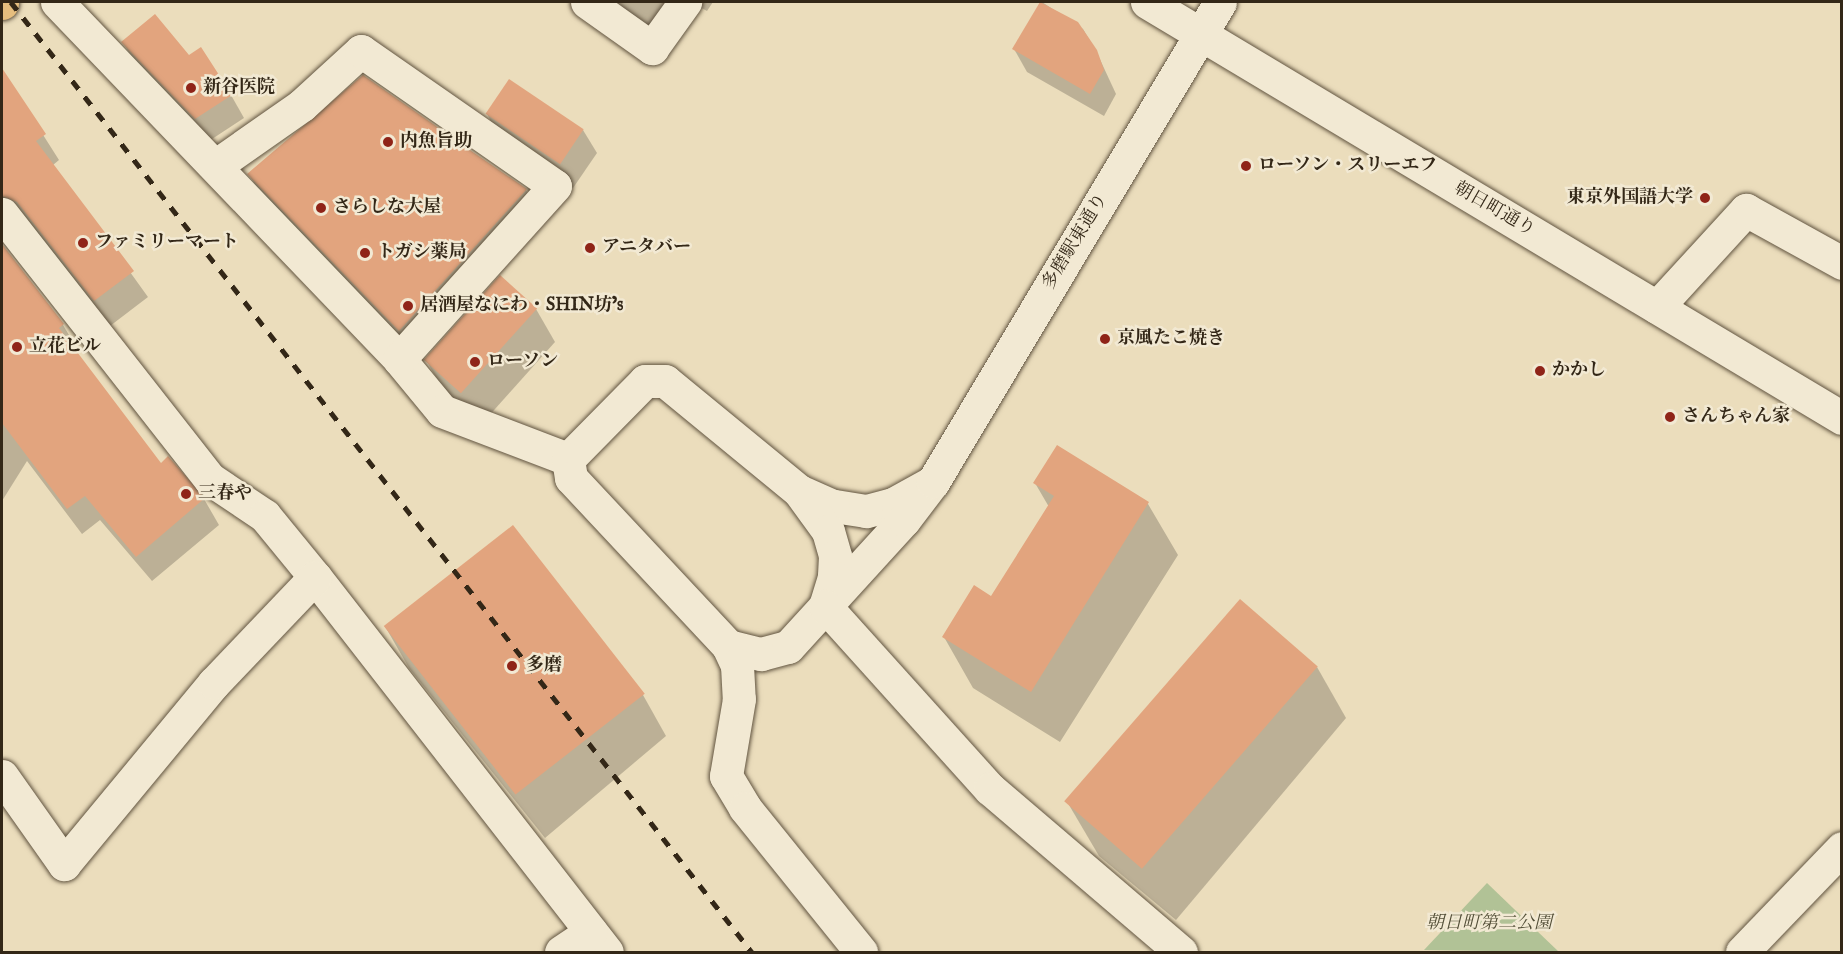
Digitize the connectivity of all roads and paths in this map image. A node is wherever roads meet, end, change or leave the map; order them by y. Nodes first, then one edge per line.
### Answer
1 (57, 2) edge
2 (587, 2) edge
3 (685, 2) edge
4 (1147, 2) edge
5 (1220, 2) edge
6 (1200, 35) junction
7 (214, 166) junction
8 (2, 214) edge
9 (1842, 263) edge
10 (1657, 307) junction
11 (399, 359) junction
12 (1842, 418) edge
13 (568, 459) junction
14 (933, 482) junction
15 (799, 490) junction
16 (315, 577) junction
17 (825, 606) junction
18 (728, 646) junction
19 (788, 647) junction
20 (734, 730) junction
21 (2, 777) edge
22 (1842, 848) edge
23 (599, 942) edge
24 (1165, 948) edge
25 (561, 952) edge
26 (861, 952) edge
27 (1742, 952) edge

1 - 7 street
2 - 3 street
4 - 6 street, 朝日町通り
5 - 6 street, 多磨駅東通り
6 - 10 street, 朝日町通り
6 - 14 street, 多磨駅東通り
7 - 11 street
7 - 11 street
8 - 16 street
9 - 10 street
10 - 12 street, 朝日町通り
11 - 13 street
13 - 15 street
13 - 18 street
14 - 15 street
14 - 17 street, 多磨駅東通り
15 - 17 street
16 - 21 street
16 - 23 street
17 - 19 street, 多磨駅東通り
17 - 24 street
18 - 19 street
18 - 20 street
19 - 20 street, 多磨駅東通り
20 - 26 street
22 - 27 street
23 - 25 street

